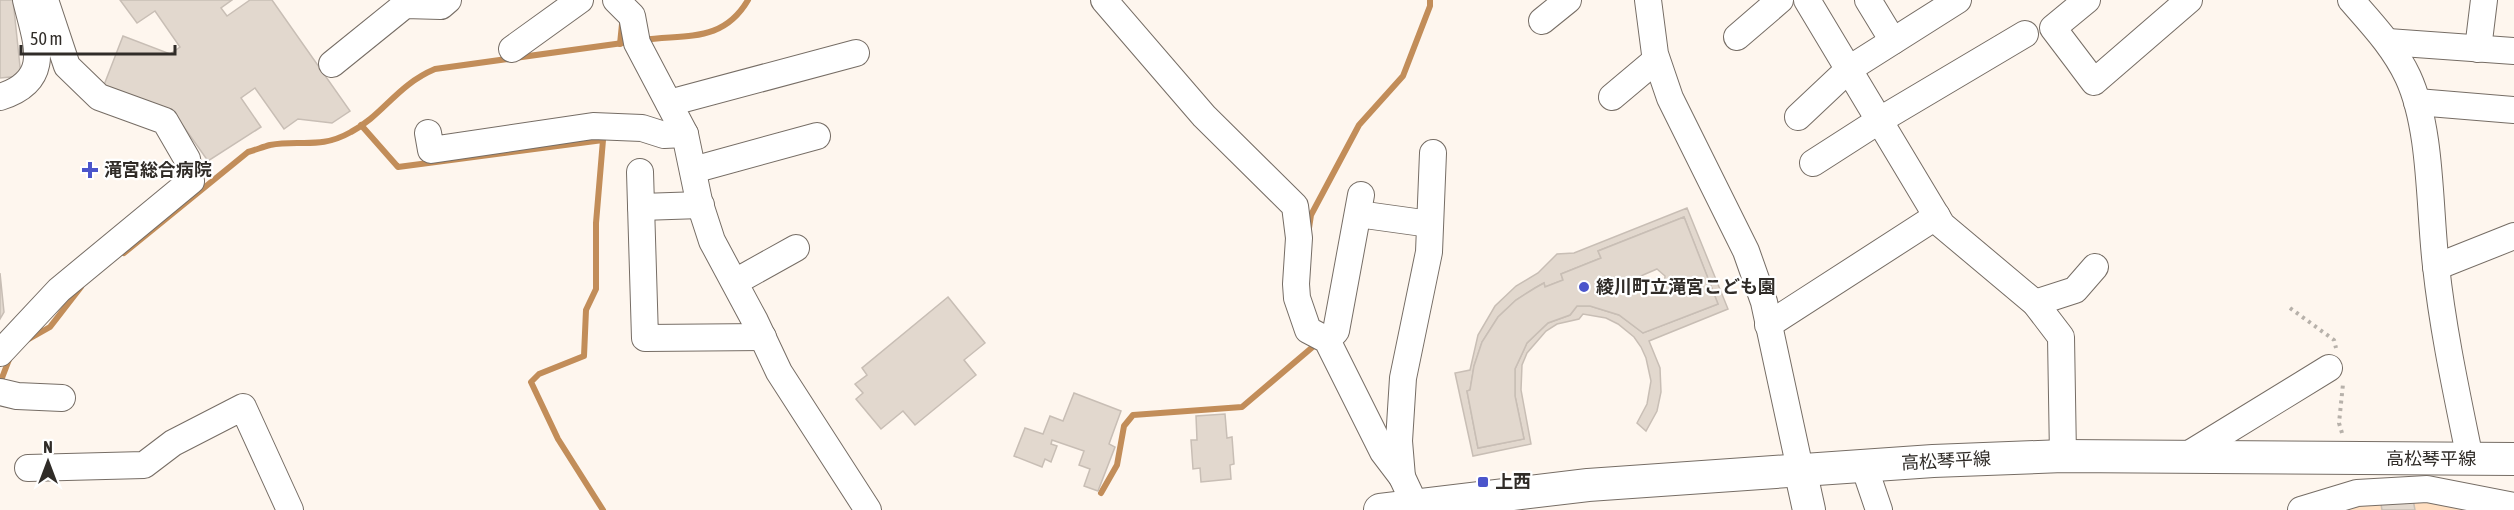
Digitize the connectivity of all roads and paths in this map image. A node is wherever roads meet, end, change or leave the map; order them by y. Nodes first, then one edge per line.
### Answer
1 (26, 0) edge
2 (45, 0) edge
3 (448, 0) edge
4 (580, 0) edge
5 (616, 0) edge
6 (1104, 0) edge
7 (1568, 0) edge
8 (1648, 0) edge
9 (1780, 0) edge
10 (1868, 0) edge
11 (1958, 0) edge
12 (2088, 0) edge
13 (2189, 0) edge
14 (2351, 0) edge
15 (2484, 0) edge
16 (1812, 2) edge
17 (1542, 21) dead end
18 (2025, 34) dead end
19 (1737, 37) dead end
20 (1893, 41) junction
21 (2388, 42) junction
22 (512, 49) dead end
23 (2478, 49) junction
24 (2514, 51) edge
25 (856, 53) dead end
26 (1656, 60) junction
27 (332, 64) dead end
28 (1849, 69) junction
29 (0, 97) edge
30 (1612, 97) dead end
31 (2417, 102) junction
32 (669, 103) junction
33 (2514, 110) edge
34 (1798, 117) dead end
35 (1880, 120) junction
36 (428, 133) dead end
37 (686, 134) junction
38 (817, 136) dead end
39 (1433, 153) dead end
40 (1813, 163) dead end
41 (693, 170) junction
42 (640, 172) dead end
43 (701, 205) junction
44 (641, 207) junction
45 (1937, 216) junction
46 (1430, 224) junction
47 (2514, 236) edge
48 (796, 248) dead end
49 (2095, 267) dead end
50 (2436, 267) junction
51 (735, 282) junction
52 (2035, 303) junction
53 (1768, 325) junction
54 (763, 337) junction
55 (1327, 340) junction
56 (0, 353) edge
57 (2329, 368) dead end
58 (1, 392) edge
59 (62, 398) dead end
60 (2064, 456) junction
61 (2184, 457) junction
62 (2350, 458) junction
63 (2470, 459) junction
64 (2514, 459) edge
65 (1864, 466) junction
66 (28, 468) dead end
67 (1800, 469) junction
68 (1402, 477) junction
69 (2357, 492) junction
70 (2514, 506) edge
71 (1416, 507) junction
72 (290, 510) edge
73 (868, 510) edge
74 (1380, 510) edge
75 (1809, 510) edge
76 (1880, 510) edge
77 (2301, 510) edge

1 - 29 street
2 - 56 street
3 - 27 street
4 - 22 street
5 - 32 street
6 - 55 street
7 - 17 street
8 - 26 street
9 - 19 street
10 - 20 street
11 - 20 street
12 - 13 street
14 - 21 street
15 - 23 street
16 - 28 street
18 - 35 street
20 - 28 street
21 - 23 street
21 - 31 street
23 - 24 street
25 - 32 street
26 - 30 street
26 - 53 street
28 - 34 street
28 - 35 street
31 - 33 street
31 - 50 street
32 - 37 street
35 - 40 street
35 - 45 street
36 - 37 street
37 - 41 street
38 - 41 street
39 - 46 street
41 - 43 street
42 - 44 street
43 - 44 street
43 - 51 street
44 - 54 street
45 - 52 street
45 - 53 street
46 - 55 street
46 - 68 street
47 - 50 street
48 - 51 street
49 - 52 street
50 - 63 street
51 - 54 street
52 - 60 street
53 - 67 street
54 - 73 street
55 - 68 street
57 - 61 street
58 - 59 street
60 - 61 main road, 高松琴平線
60 - 65 main road, 高松琴平線
61 - 62 main road, 高松琴平線
62 - 63 main road, 高松琴平線
62 - 69 street
63 - 64 main road, 高松琴平線
65 - 67 main road, 高松琴平線
65 - 76 street
66 - 72 street
67 - 71 main road, 高松琴平線
67 - 75 main road
68 - 71 street
69 - 70 street
69 - 77 street
71 - 74 main road, 高松琴平線

